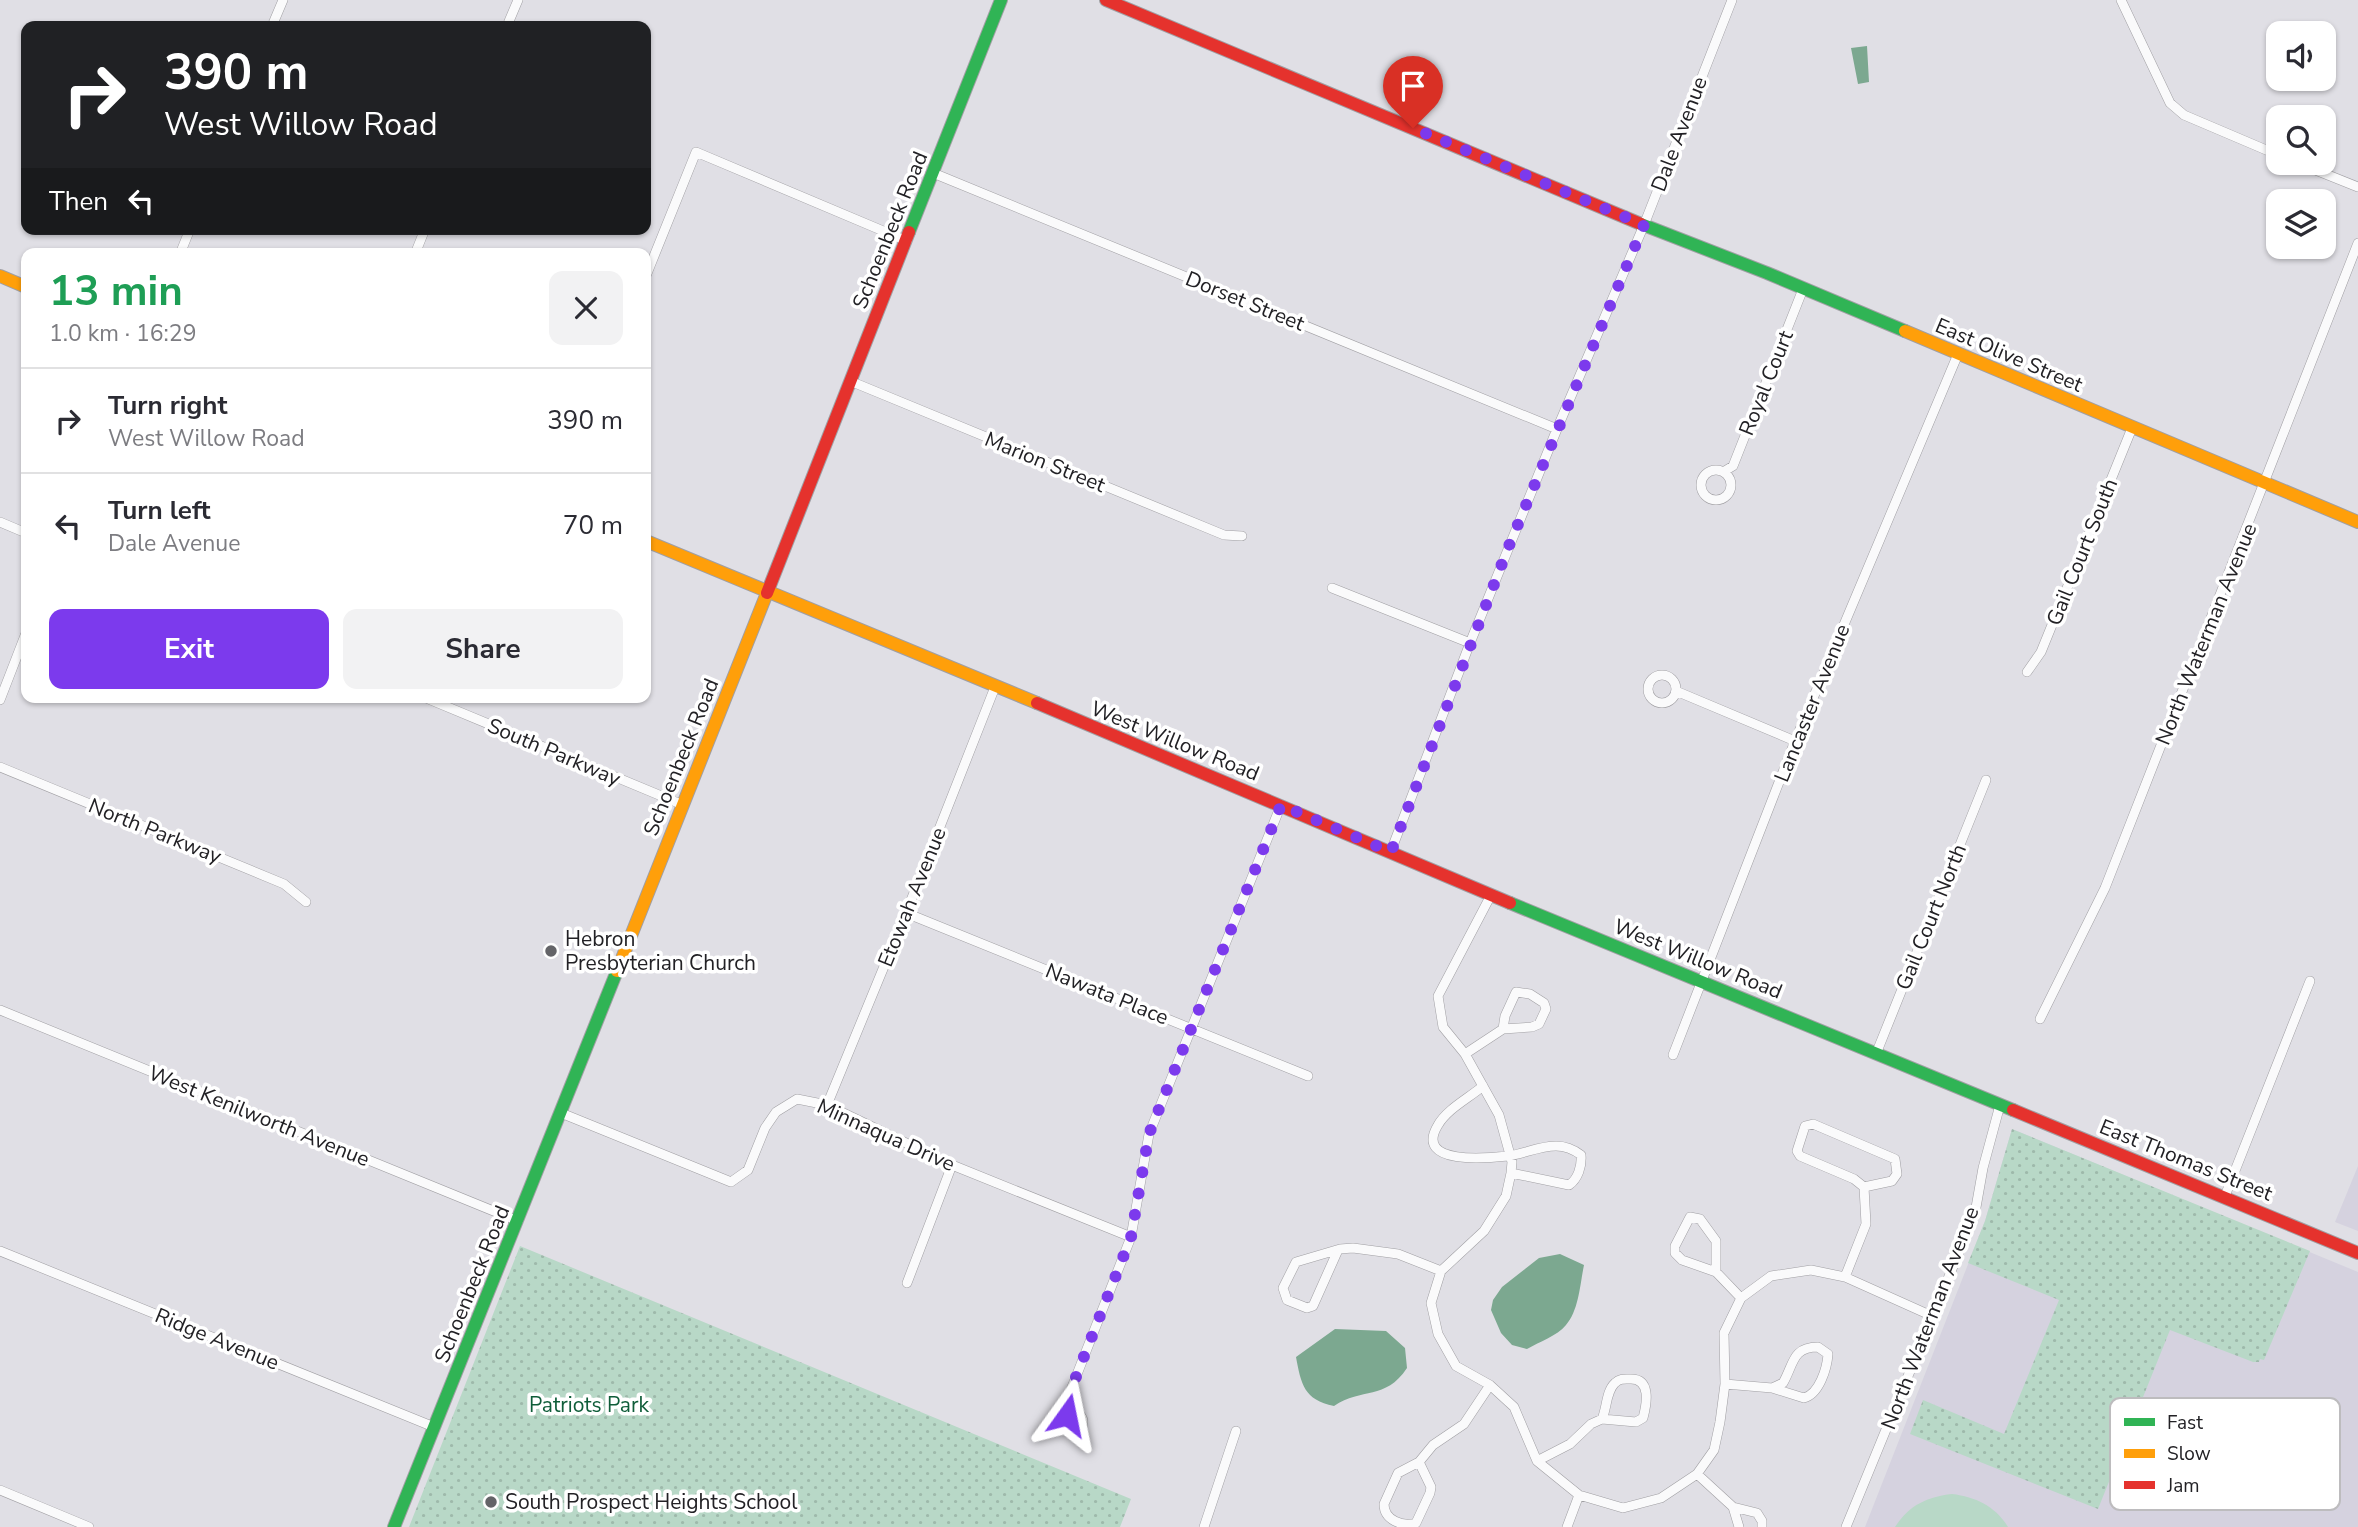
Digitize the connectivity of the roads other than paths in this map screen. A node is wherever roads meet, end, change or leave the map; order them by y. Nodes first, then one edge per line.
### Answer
1 (283, 0) edge
2 (518, 0) edge
3 (1001, 0) edge
4 (1105, 0) edge
5 (1732, 0) edge
6 (2121, 0) edge
7 (274, 21) edge
8 (509, 21) edge
9 (2266, 150) edge
10 (933, 173) junction
11 (2328, 175) edge
12 (2358, 187) edge
13 (1644, 225) junction
14 (906, 241) junction
15 (2358, 243) edge
16 (651, 264) edge
17 (0, 276) edge
18 (21, 285) edge
19 (1803, 289) junction
20 (1958, 354) junction
21 (850, 381) junction
22 (2132, 428) junction
23 (1557, 429) junction
24 (1723, 472) dead end
25 (2266, 482) junction
26 (0, 522) edge
27 (2358, 523) edge
28 (21, 531) edge
29 (1242, 536) dead end
30 (651, 543) edge
31 (1332, 588) dead end
32 (767, 593) junction
33 (1470, 643) junction
34 (21, 646) edge
35 (2027, 672) dead end
36 (995, 687) junction
37 (1676, 691) dead end
38 (0, 699) edge
39 (438, 703) edge
40 (1795, 741) junction
41 (0, 767) edge
42 (1986, 780) dead end
43 (683, 805) junction
44 (1281, 805) junction
45 (1391, 852) junction
46 (1491, 895) junction
47 (306, 902) dead end
48 (906, 913) junction
49 (1703, 981) junction
50 (2310, 981) dead end
51 (0, 1010) edge
52 (2040, 1019) dead end
53 (1190, 1028) junction
54 (1503, 1029) junction
55 (1877, 1054) junction
56 (1465, 1055) junction
57 (1673, 1055) dead end
58 (1308, 1076) dead end
59 (1483, 1086) junction
60 (827, 1105) junction
61 (2000, 1105) junction
62 (561, 1113) junction
63 (1510, 1156) junction
64 (952, 1165) junction
65 (1511, 1173) junction
66 (1864, 1187) junction
67 (2225, 1196) junction
68 (518, 1222) junction
69 (1131, 1237) junction
70 (1338, 1250) junction
71 (0, 1251) edge
72 (2358, 1253) edge
73 (1440, 1271) junction
74 (1716, 1272) junction
75 (1845, 1277) junction
76 (907, 1283) dead end
77 (1741, 1298) junction
78 (1933, 1316) junction
79 (1725, 1384) junction
80 (1490, 1385) junction
81 (1772, 1388) junction
82 (1073, 1413) dead end
83 (1602, 1419) junction
84 (434, 1427) junction
85 (1236, 1431) dead end
86 (1537, 1461) junction
87 (1419, 1462) junction
88 (1698, 1474) junction
89 (0, 1490) edge
90 (1579, 1495) junction
91 (1733, 1507) junction
92 (89, 1527) edge
93 (394, 1527) edge
94 (1204, 1527) edge
95 (1567, 1527) edge
96 (1739, 1527) edge
97 (1762, 1527) edge
98 (1846, 1527) edge

1 - 7 street
2 - 8 street
3 - 10 street, Schoenbeck Road
4 - 13 street, East Olive Street
5 - 13 street, Dale Avenue
6 - 9 street
10 - 14 street, Schoenbeck Road
10 - 23 street, Dorset Street
11 - 12 street
13 - 19 street, East Olive Street
13 - 23 street, Dale Avenue
14 - 16 street
14 - 21 street, Schoenbeck Road
15 - 25 street, North Waterman Avenue
17 - 18 street
19 - 20 street, East Olive Street
19 - 24 street, Royal Court
20 - 22 street, East Olive Street
20 - 40 street, Lancaster Avenue
21 - 29 street, Marion Street
21 - 32 street, Schoenbeck Road
22 - 25 street, East Olive Street
22 - 35 street, Gail Court South
23 - 33 street, Dale Avenue
25 - 27 street, East Olive Street
25 - 52 street, North Waterman Avenue
26 - 28 street
30 - 32 street, West Willow Road
31 - 33 street
32 - 36 street, West Willow Road
32 - 43 street, Schoenbeck Road
33 - 45 street, Dale Avenue
34 - 38 street
36 - 44 street, West Willow Road
36 - 48 street, Etowah Avenue
37 - 40 street
39 - 43 street, South Parkway
40 - 49 street, Lancaster Avenue
41 - 47 street, North Parkway
42 - 55 street, Gail Court North
43 - 62 street, Schoenbeck Road
44 - 45 street, West Willow Road
44 - 53 street
45 - 46 street, West Willow Road
46 - 49 street, West Willow Road
46 - 56 street
48 - 53 street, Nawata Place
48 - 60 street, Etowah Avenue
49 - 55 street, West Willow Road
49 - 57 street, Lancaster Avenue
50 - 67 street
51 - 68 street, West Kenilworth Avenue
53 - 58 street, Nawata Place
53 - 69 street
54 - 54 street
54 - 56 street
55 - 61 street, West Willow Road
56 - 59 street
59 - 63 street
59 - 63 street
60 - 62 street, Minnaqua Drive
60 - 64 street, Minnaqua Drive
61 - 67 street, East Thomas Street
61 - 78 street, North Waterman Avenue
62 - 68 street, Schoenbeck Road
63 - 65 street
63 - 65 street
64 - 69 street, Minnaqua Drive
64 - 76 street
65 - 73 street
66 - 66 street
66 - 75 street
67 - 72 street, East Thomas Street
68 - 84 street, Schoenbeck Road
69 - 82 street
70 - 70 street
70 - 73 street
71 - 84 street, Ridge Avenue
73 - 80 street
74 - 74 street
74 - 77 street
75 - 77 street
75 - 78 street
77 - 79 street
78 - 98 street, North Waterman Avenue
79 - 81 street
79 - 88 street
80 - 86 street
80 - 87 street
81 - 81 street
83 - 83 street
83 - 86 street
84 - 93 street, Schoenbeck Road
85 - 94 street
86 - 90 street
87 - 87 street
88 - 90 street
88 - 91 street
89 - 92 street
90 - 95 street
91 - 96 street
91 - 97 street

